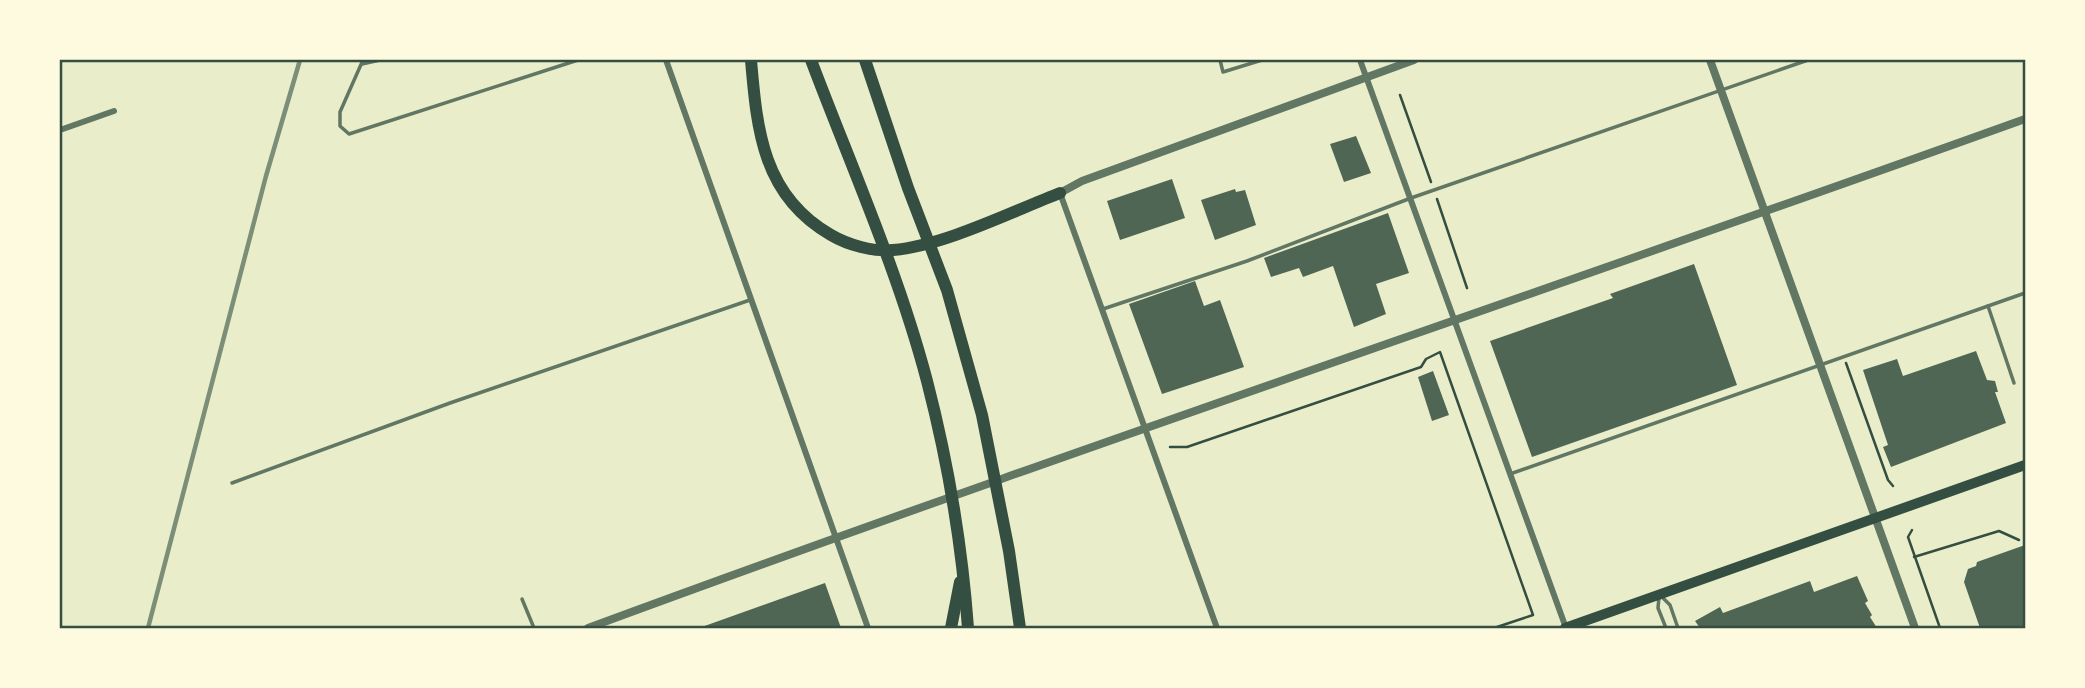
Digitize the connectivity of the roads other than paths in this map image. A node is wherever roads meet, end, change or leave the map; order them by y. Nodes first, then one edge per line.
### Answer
1 (380, 60) edge
2 (578, 60) edge
3 (666, 60) edge
4 (751, 60) edge
5 (811, 60) edge
6 (865, 60) edge
7 (1220, 60) edge
8 (1262, 60) edge
9 (1360, 60) edge
10 (1414, 60) edge
11 (1710, 60) edge
12 (1808, 60) edge
13 (362, 62) edge
14 (1366, 77) junction
15 (1721, 90) junction
16 (114, 111) dead end
17 (2025, 119) edge
18 (60, 130) edge
19 (1060, 193) junction
20 (1411, 198) junction
21 (1765, 212) junction
22 (2025, 293) edge
23 (750, 300) junction
24 (1988, 306) junction
25 (1101, 309) junction
26 (1454, 321) junction
27 (1820, 365) junction
28 (2014, 383) dead end
29 (1145, 431) junction
30 (2025, 465) edge
31 (1510, 474) junction
32 (232, 483) dead end
33 (1875, 519) junction
34 (836, 537) junction
35 (963, 565) junction
36 (1660, 595) junction
37 (522, 599) dead end
38 (534, 628) edge
39 (588, 628) edge
40 (868, 628) edge
41 (951, 628) edge
42 (968, 628) edge
43 (1020, 628) edge
44 (1217, 628) edge
45 (1566, 628) edge
46 (1666, 628) edge
47 (1678, 628) edge
48 (1915, 628) edge

1 - 13 lane
2 - 13 lane
3 - 23 street
4 - 19 highway
5 - 35 highway
6 - 43 highway
7 - 8 lane
9 - 14 street
10 - 14 street
11 - 15 street
12 - 15 lane
14 - 19 street
14 - 20 street
15 - 20 lane
15 - 21 street
16 - 18 street
17 - 21 street
19 - 25 street
20 - 25 lane
20 - 26 street
21 - 26 street
21 - 27 street
22 - 24 lane
23 - 32 lane
23 - 34 street
24 - 27 lane
24 - 28 lane
25 - 29 street
26 - 29 street
26 - 31 street
27 - 31 lane
27 - 33 street
29 - 34 street
29 - 44 street
30 - 33 main road
31 - 45 street
33 - 36 main road
33 - 48 street
34 - 39 street
34 - 40 street
35 - 41 highway
35 - 42 highway
36 - 45 main road
36 - 46 lane
36 - 47 lane
37 - 38 lane

